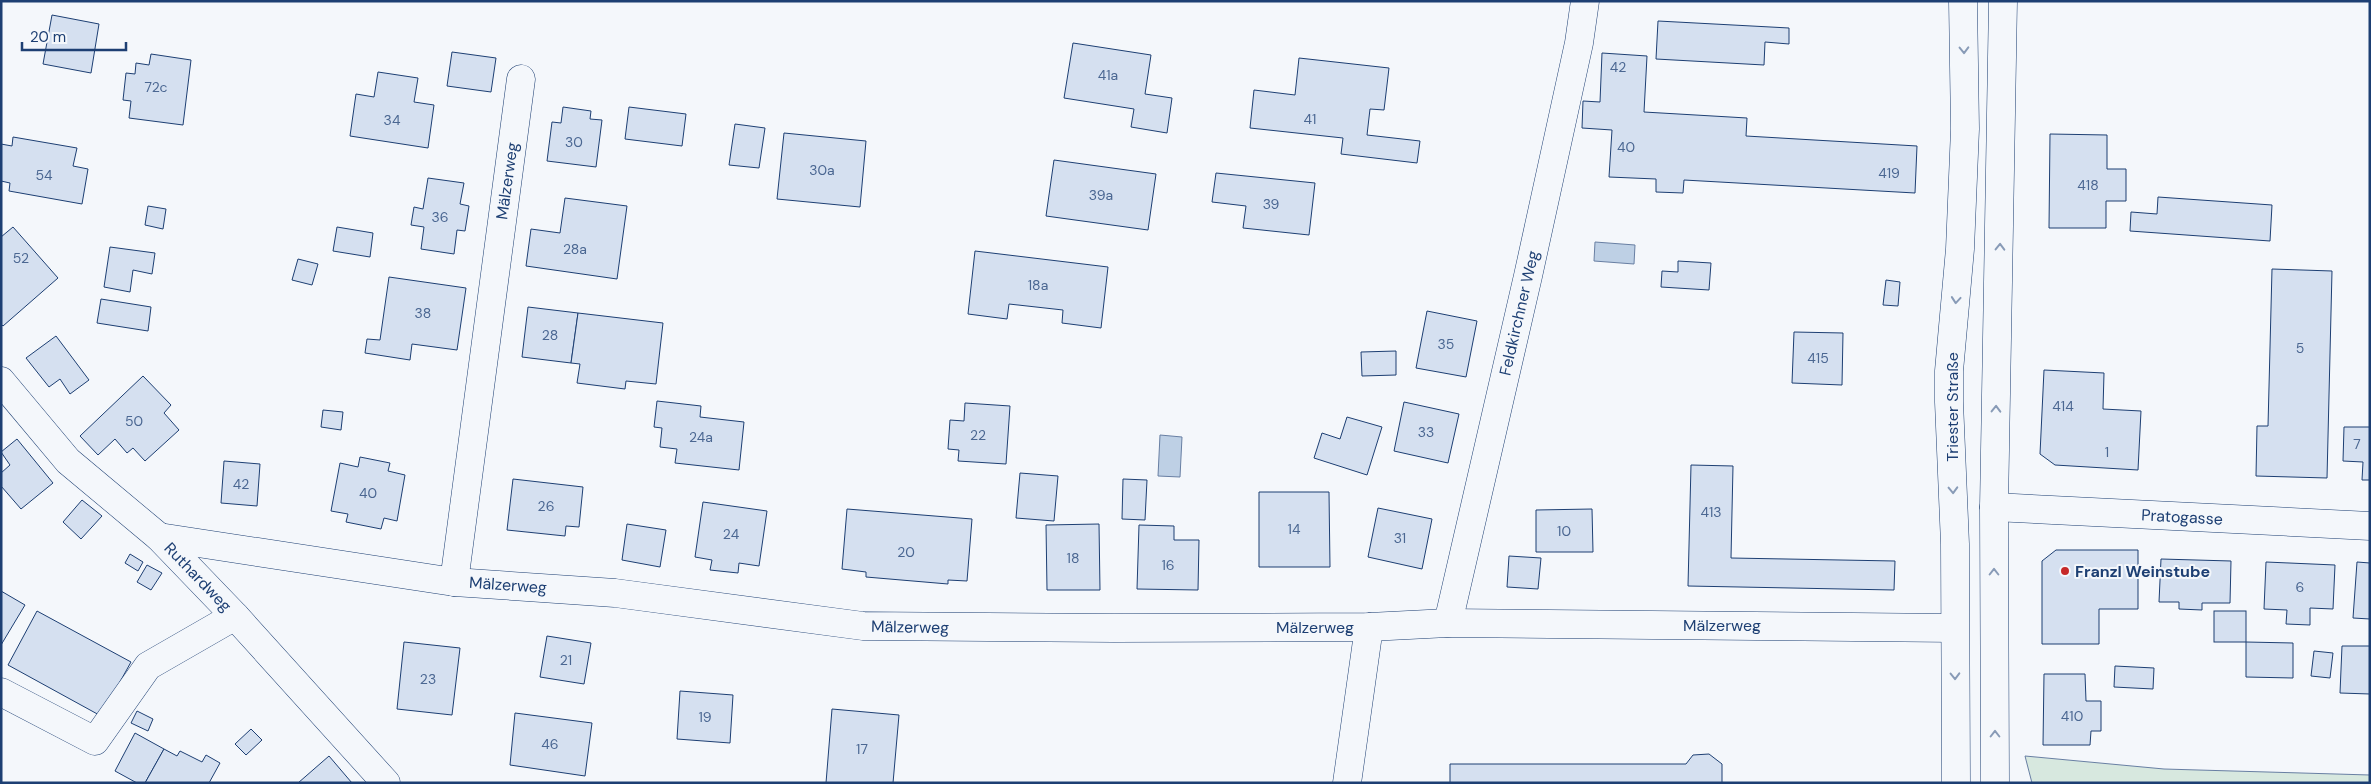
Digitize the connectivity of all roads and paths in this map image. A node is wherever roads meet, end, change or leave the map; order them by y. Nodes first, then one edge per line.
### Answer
1 (1586, 1) edge
2 (1963, 1) edge
3 (2004, 1) edge
4 (521, 78) dead end
5 (1, 381) edge
6 (1994, 507) junction
7 (2370, 526) edge
8 (159, 537) junction
9 (454, 582) junction
10 (235, 616) junction
11 (1448, 623) junction
12 (1369, 627) junction
13 (1954, 628) junction
14 (1, 692) edge
15 (386, 783) edge
16 (1347, 783) edge
17 (1956, 783) edge
18 (1995, 783) edge

1 - 11 street, Feldkirchner Weg
2 -> 13 street, Triester Straße
6 -> 3 street
4 - 9 street, Mälzerweg
5 - 8 street, Ruthardweg
6 - 7 street, Pratogasse
18 -> 6 street
8 - 9 street, Mälzerweg
8 - 10 street, Ruthardweg
9 - 12 street, Mälzerweg
10 - 14 street
10 - 15 street, Ruthardweg
11 - 12 street, Mälzerweg
11 - 13 street, Mälzerweg
12 - 16 street, Mälzerweg
13 -> 17 street, Triester Straße

